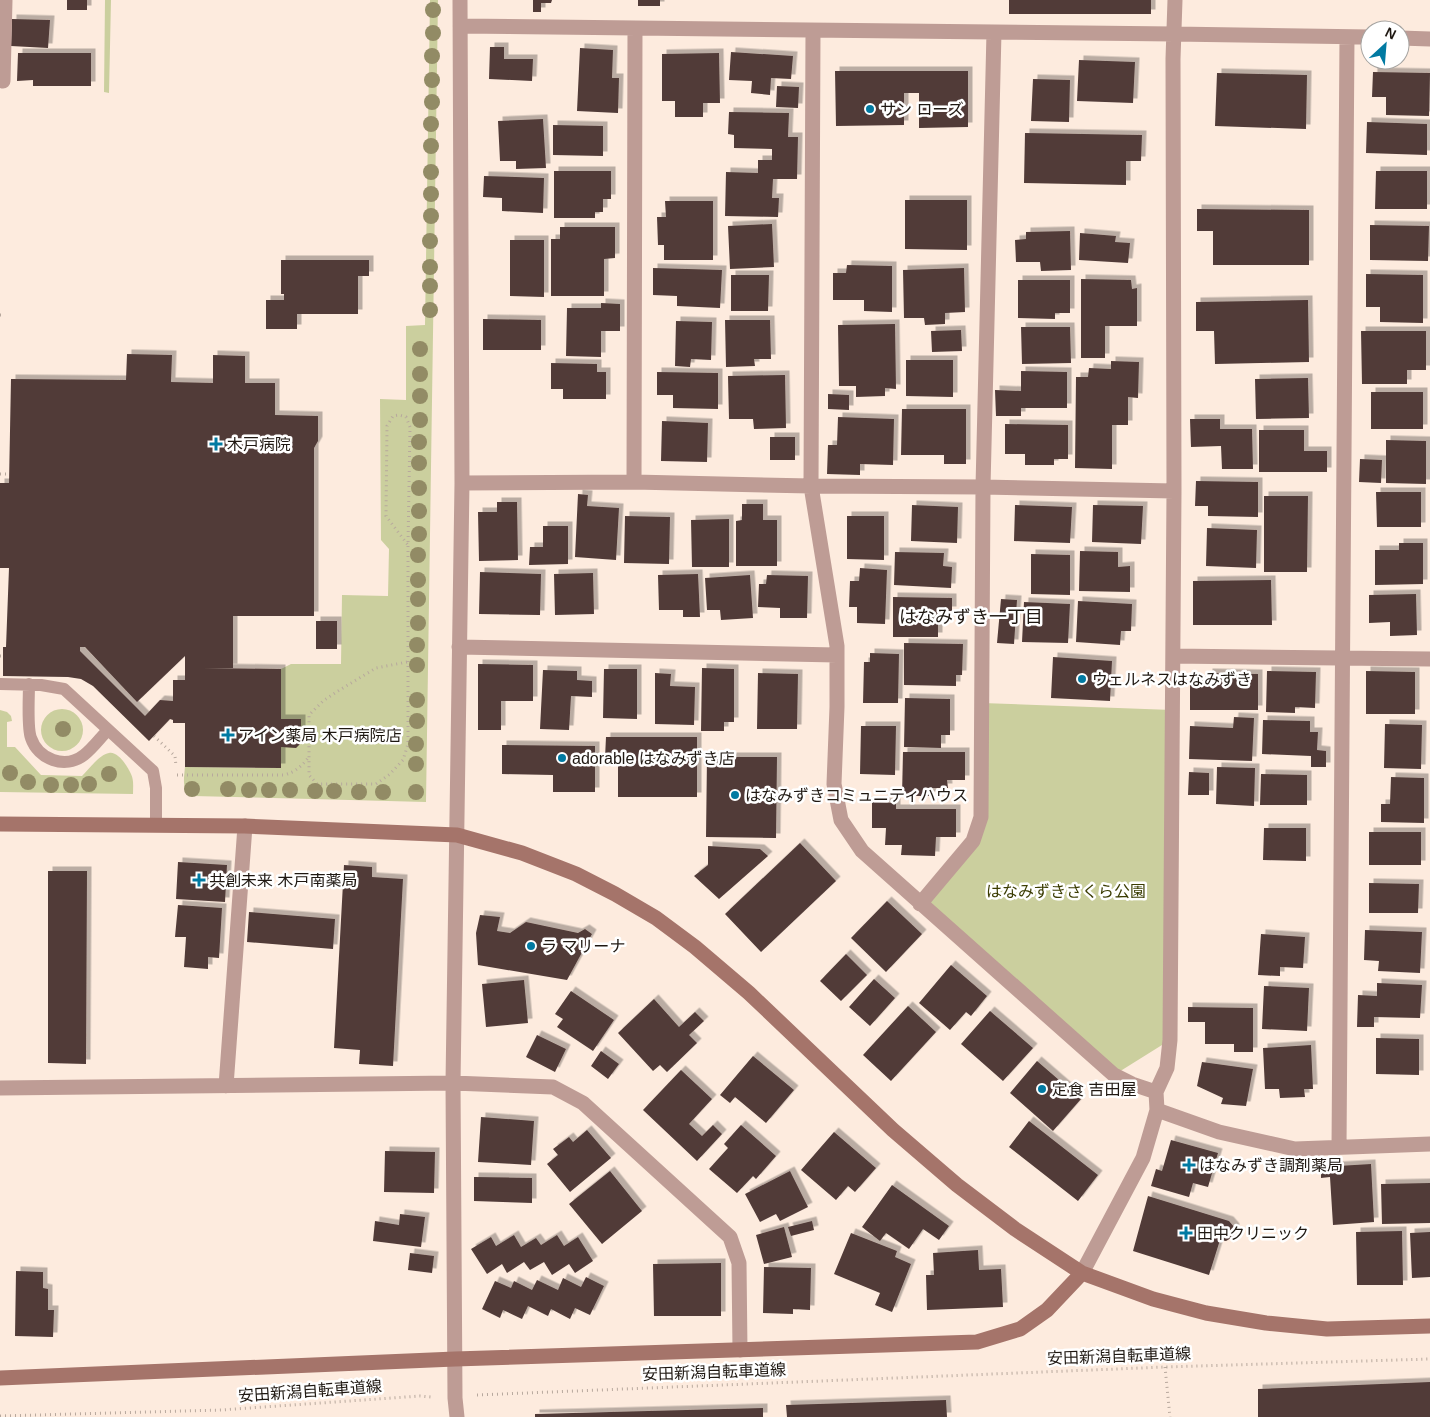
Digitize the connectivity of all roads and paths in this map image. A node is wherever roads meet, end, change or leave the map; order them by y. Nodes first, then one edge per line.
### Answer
1 (5, 0) edge
2 (460, 0) edge
3 (1175, 0) edge
4 (460, 26) junction
5 (635, 28) junction
6 (812, 31) junction
7 (994, 32) junction
8 (1174, 34) junction
9 (1347, 37) junction
10 (1360, 37) edge
11 (1410, 38) edge
12 (1430, 38) edge
13 (3, 81) dead end
14 (0, 474) edge
15 (10, 474) dead end
16 (634, 482) junction
17 (462, 483) junction
18 (811, 486) junction
19 (983, 486) junction
20 (1174, 491) junction
21 (408, 545) junction
22 (459, 647) junction
23 (837, 655) junction
24 (1173, 656) junction
25 (1342, 658) junction
26 (1430, 659) edge
27 (407, 662) junction
28 (0, 684) edge
29 (29, 684) junction
30 (108, 730) junction
31 (308, 757) junction
32 (177, 775) dead end
33 (0, 824) edge
34 (156, 826) junction
35 (245, 826) junction
36 (457, 835) junction
37 (920, 904) junction
38 (453, 1083) junction
39 (226, 1086) junction
40 (0, 1088) edge
41 (1156, 1092) junction
42 (1157, 1110) junction
43 (1430, 1144) edge
44 (1339, 1148) junction
45 (1082, 1273) junction
46 (1430, 1326) edge
47 (740, 1350) junction
48 (455, 1359) junction
49 (1430, 1359) edge
50 (1165, 1367) junction
51 (0, 1378) edge
52 (455, 1398) junction
53 (0, 1416) edge
54 (457, 1417) edge
55 (1170, 1417) edge

1 - 13 street
2 - 4 street
3 - 8 street
4 - 5 street
4 - 17 street
5 - 6 street
5 - 16 street
6 - 7 street
6 - 18 street
7 - 8 street
7 - 19 street
8 - 9 street
8 - 20 street
9 - 10 street
9 - 25 street
11 - 12 street
14 - 15 path
16 - 17 street
16 - 18 street
17 - 22 street
18 - 19 street
18 - 23 street
19 - 20 street
19 - 37 street
20 - 24 street
21 - 21 path
21 - 27 path
22 - 23 street
22 - 36 street
23 - 37 street
24 - 25 street
24 - 41 street
25 - 26 street
25 - 44 street
27 - 31 path
27 - 31 path
28 - 29 lane
29 - 30 lane
29 - 30 lane
30 - 34 lane
31 - 32 path
33 - 34 street
34 - 35 street
35 - 36 street
35 - 39 street
36 - 38 street
36 - 45 street
37 - 41 street
38 - 39 street
38 - 47 street
38 - 48 street
39 - 40 street
41 - 42 street
42 - 44 street
42 - 45 street
43 - 44 street
45 - 46 street
45 - 47 street
47 - 48 street
48 - 51 street
48 - 52 street
49 - 50 path, 安田新潟自転車道線
50 - 52 path, 安田新潟自転車道線
50 - 55 path
52 - 53 path, 安田新潟自転車道線
52 - 54 street

